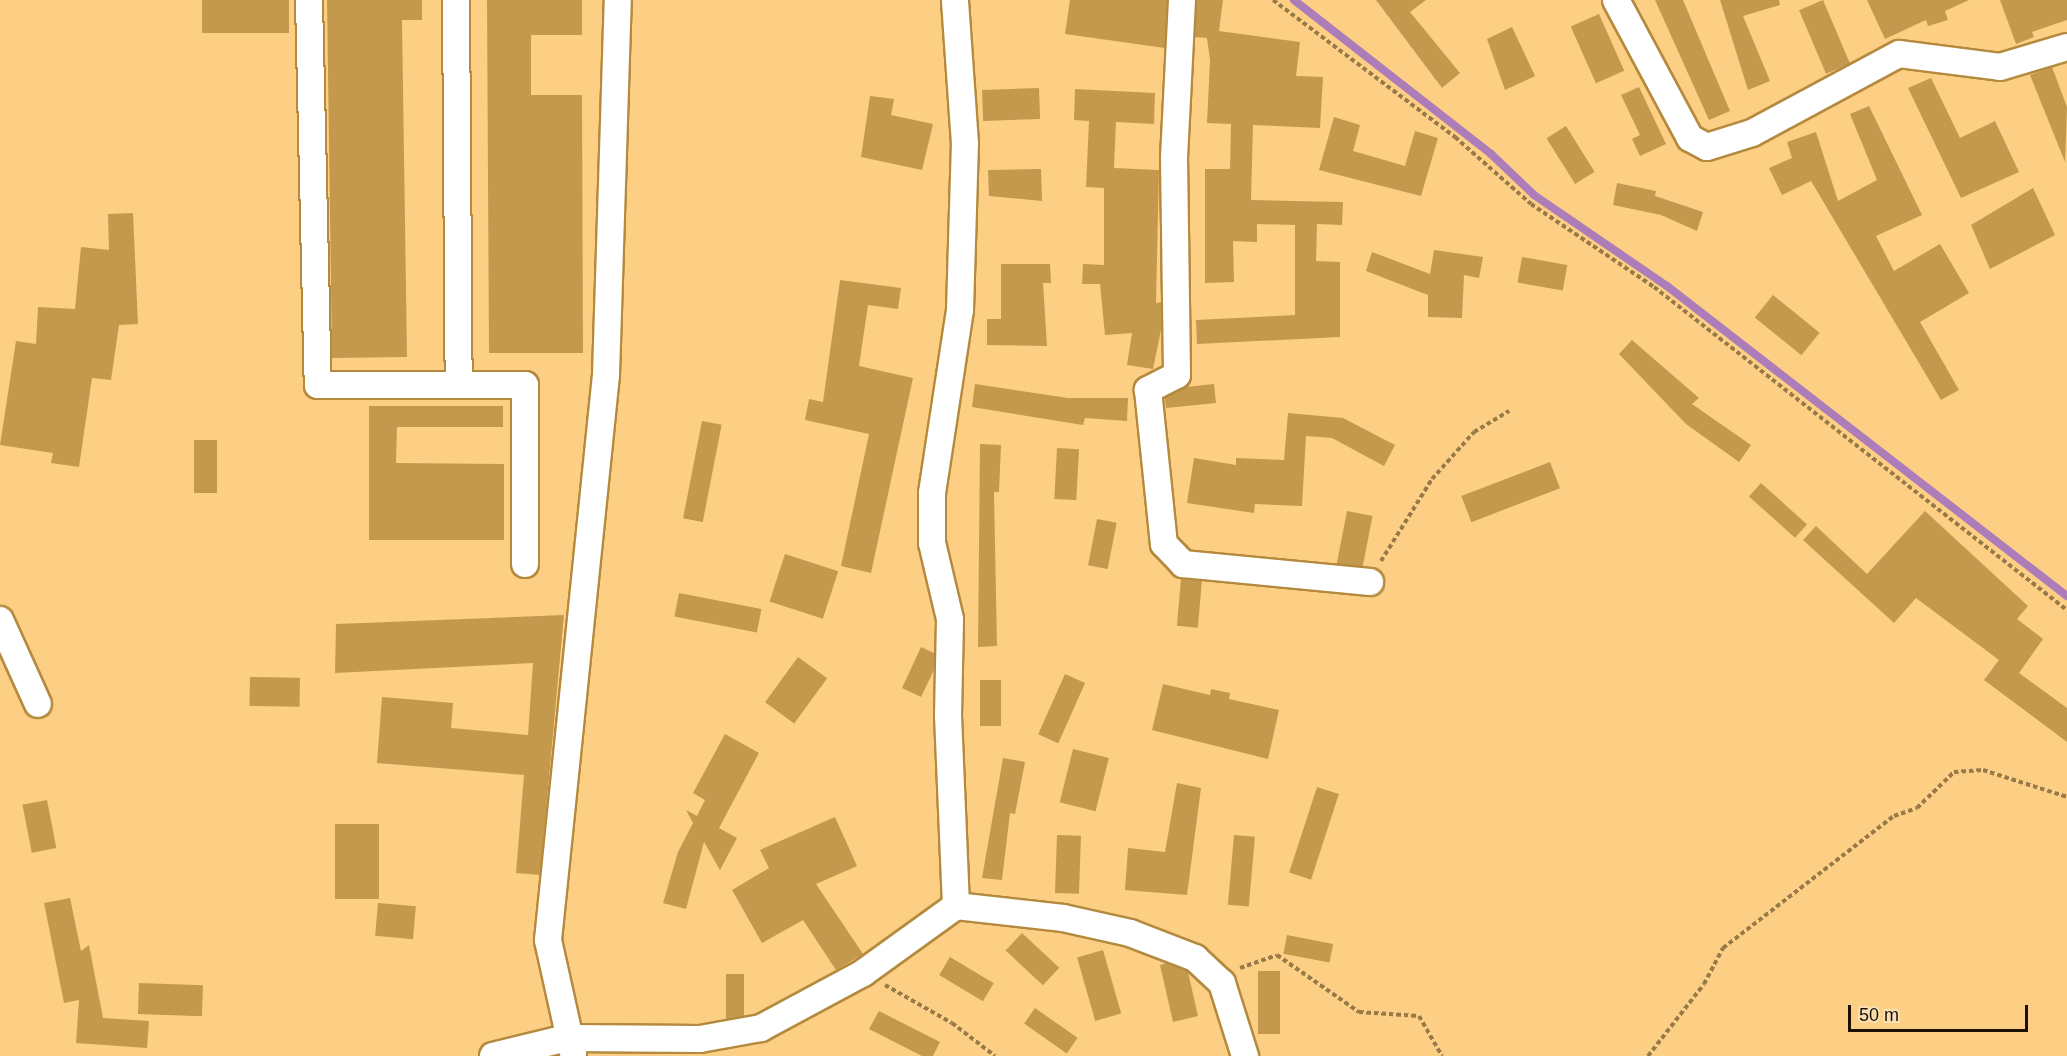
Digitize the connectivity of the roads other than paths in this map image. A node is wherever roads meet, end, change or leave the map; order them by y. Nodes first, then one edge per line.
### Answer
1 (309, 0) edge
2 (456, 0) edge
3 (618, 0) edge
4 (955, 0) edge
5 (1182, 0) edge
6 (1616, 0) edge
7 (2067, 47) edge
8 (459, 384) junction
9 (525, 564) dead end
10 (1370, 582) road end
11 (0, 620) edge
12 (38, 704) dead end
13 (956, 906) junction
14 (570, 1047) edge
15 (493, 1056) edge
16 (1245, 1056) edge

1 - 8 street
2 - 8 street
3 - 14 street
4 - 13 street
5 - 10 street
6 - 7 street
8 - 9 street
11 - 12 street
13 - 14 street
13 - 16 street
14 - 15 street

